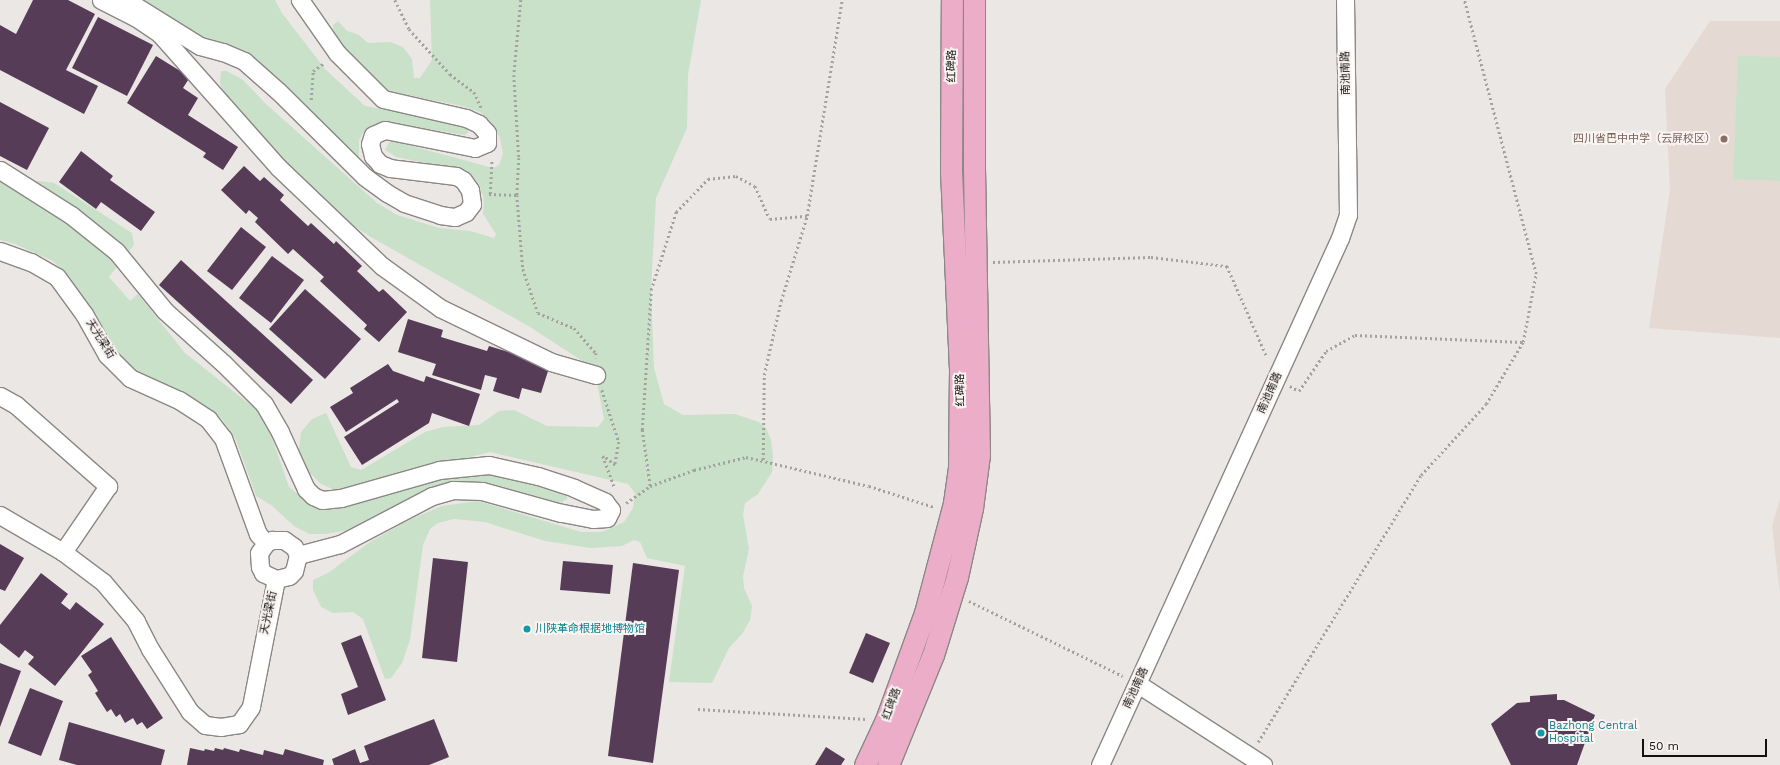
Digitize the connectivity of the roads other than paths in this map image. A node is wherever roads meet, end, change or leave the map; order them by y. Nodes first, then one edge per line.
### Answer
1 (101, 0) edge
2 (126, 0) edge
3 (300, 0) edge
4 (952, 0) edge
5 (974, 0) edge
6 (1345, 0) edge
7 (0, 170) edge
8 (0, 251) edge
9 (596, 375) road end
10 (0, 396) edge
11 (0, 515) edge
12 (266, 543) junction
13 (62, 552) junction
14 (298, 555) junction
15 (276, 579) junction
16 (1138, 684) junction
17 (865, 765) edge
18 (888, 765) edge
19 (1100, 765) edge
20 (1263, 765) edge

1 - 9 street
2 - 3 street
4 - 17 main road, 红碑路
5 - 18 main road
6 - 16 street, 南池南路
7 - 14 street
8 - 12 street, 天光梁街
10 - 13 street
11 - 13 street, 天光梁街
12 - 14 street
12 - 15 street, 天光梁街
13 - 15 street, 天光梁街
14 - 15 street
16 - 19 street, 南池南路
16 - 20 street

